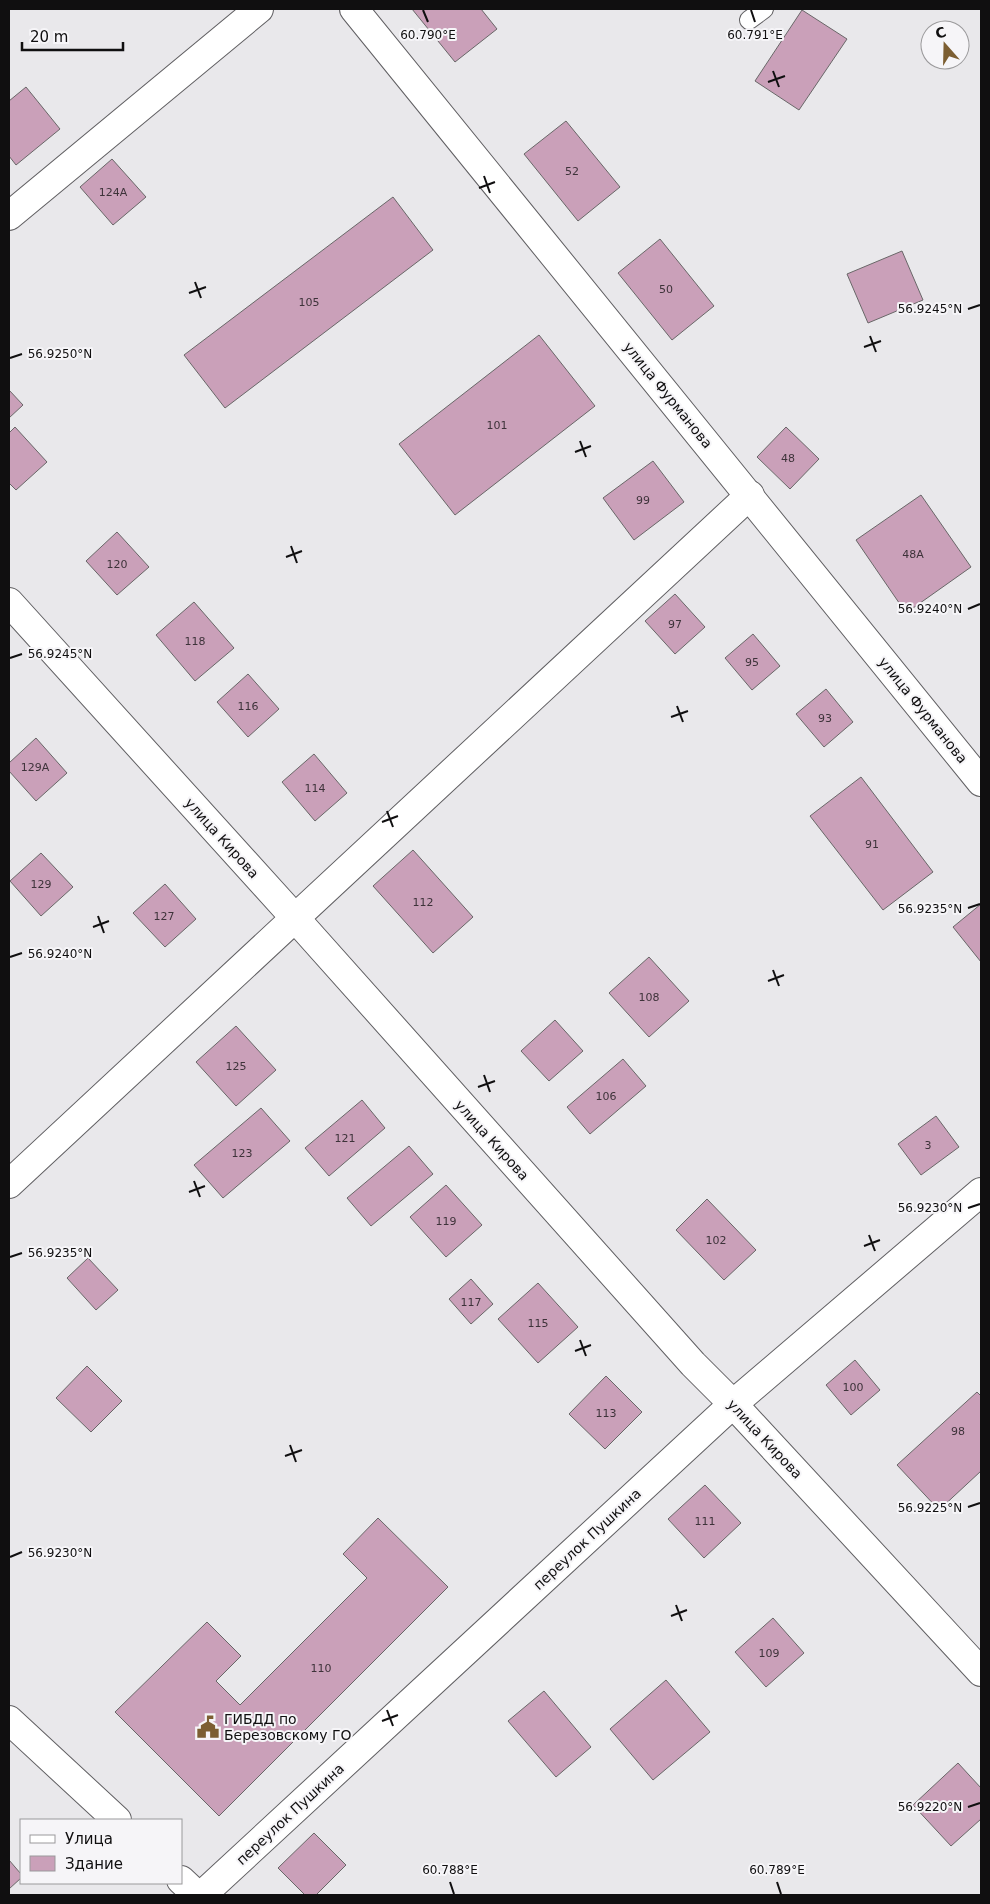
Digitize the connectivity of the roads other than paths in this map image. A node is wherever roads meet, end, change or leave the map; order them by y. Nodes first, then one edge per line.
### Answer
1 (259, 9) edge
2 (354, 9) edge
3 (764, 9) edge
4 (749, 20) dead end
5 (9, 216) edge
6 (750, 495) junction
7 (9, 602) edge
8 (981, 782) edge
9 (294, 918) junction
10 (9, 1184) edge
11 (981, 1192) edge
12 (733, 1404) junction
13 (981, 1672) edge
14 (9, 1720) edge
15 (115, 1819) edge
16 (182, 1881) edge
17 (197, 1895) edge
18 (202, 1895) edge

1 - 5 street
2 - 6 street, улица Фурманова
3 - 4 lane
6 - 8 street, улица Фурманова
6 - 9 street
7 - 9 street, улица Кирова
9 - 10 street
9 - 12 street, улица Кирова
11 - 12 street, переулок Пушкина
12 - 13 street, улица Кирова
12 - 18 street, переулок Пушкина
14 - 15 street
16 - 17 street

